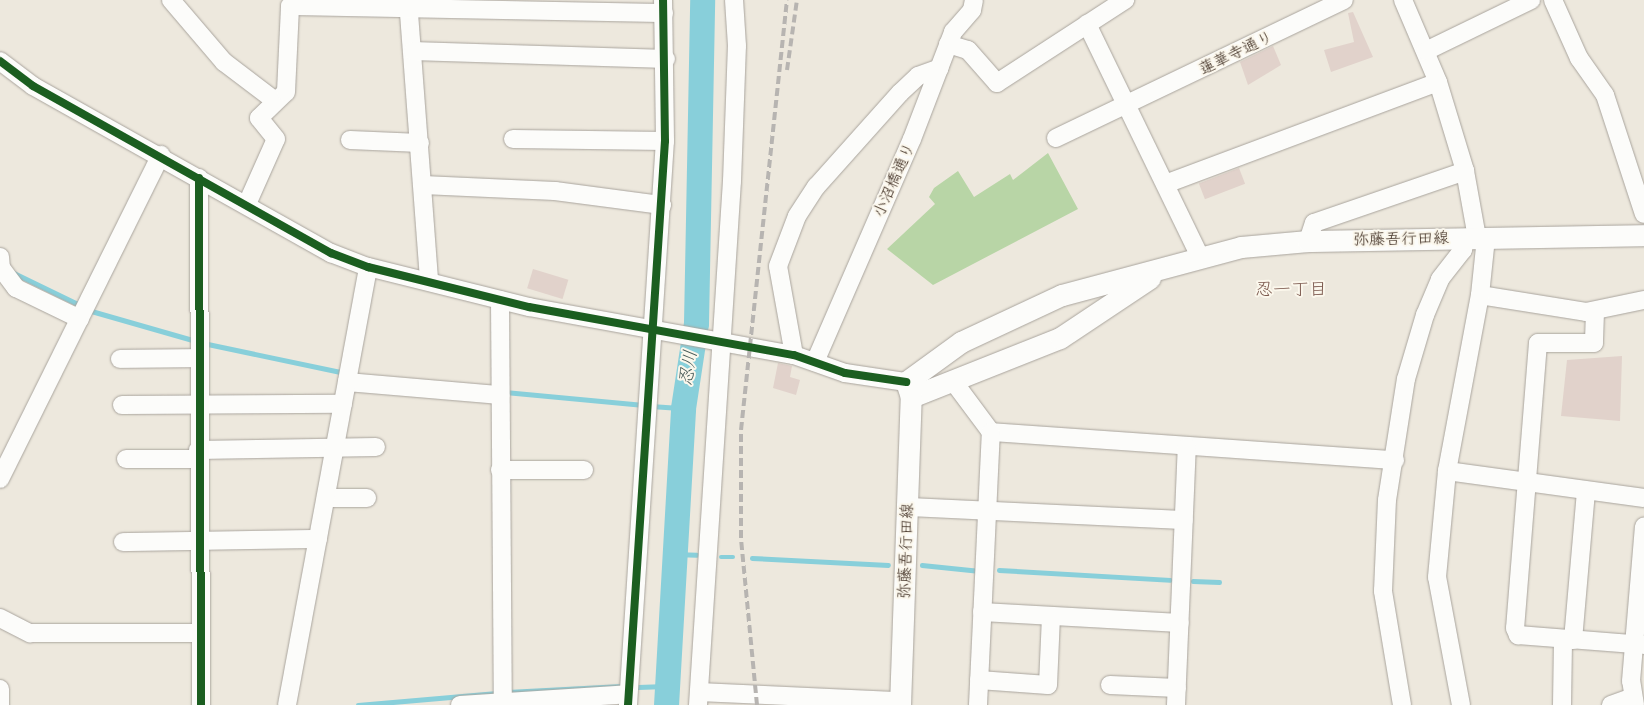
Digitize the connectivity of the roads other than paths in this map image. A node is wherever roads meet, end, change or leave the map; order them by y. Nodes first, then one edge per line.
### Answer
1 (172, 0) edge
2 (734, 0) edge
3 (974, 0) edge
4 (1125, 0) edge
5 (1344, 0) edge
6 (1403, 0) edge
7 (1553, 0) edge
8 (1528, 1) edge
9 (289, 3) edge
10 (408, 3) edge
11 (663, 7) edge
12 (1087, 24) junction
13 (948, 44) junction
14 (413, 51) junction
15 (1426, 51) junction
16 (666, 59) junction
17 (0, 60) edge
18 (940, 68) junction
19 (1438, 82) junction
20 (274, 100) junction
21 (1128, 106) junction
22 (1056, 138) dead end
23 (513, 139) dead end
24 (350, 140) dead end
25 (665, 141) junction
26 (420, 143) junction
27 (161, 155) junction
28 (1465, 171) junction
29 (199, 178) junction
30 (1168, 183) junction
31 (423, 185) junction
32 (248, 204) junction
33 (662, 205) junction
34 (1644, 214) edge
35 (1644, 235) edge
36 (1476, 238) junction
37 (1308, 241) junction
38 (0, 257) edge
39 (1200, 257) junction
40 (368, 267) junction
41 (1161, 271) junction
42 (429, 279) junction
43 (8, 288) edge
44 (1480, 295) junction
45 (500, 300) junction
46 (1644, 300) edge
47 (1595, 312) junction
48 (80, 319) junction
49 (655, 329) junction
50 (721, 341) junction
51 (794, 355) junction
52 (198, 358) junction
53 (120, 359) dead end
54 (815, 362) junction
55 (953, 381) junction
56 (347, 382) junction
57 (909, 390) junction
58 (500, 395) junction
59 (198, 404) junction
60 (343, 404) junction
61 (122, 405) dead end
62 (991, 432) junction
63 (376, 447) dead end
64 (1187, 447) junction
65 (334, 448) junction
66 (198, 455) junction
67 (126, 459) dead end
68 (1395, 460) junction
69 (500, 470) junction
70 (584, 470) dead end
71 (1447, 472) junction
72 (0, 479) edge
73 (1525, 483) junction
74 (1586, 491) junction
75 (326, 498) junction
76 (368, 498) dead end
77 (1644, 498) edge
78 (908, 507) junction
79 (987, 511) junction
80 (1184, 520) junction
81 (1644, 527) edge
82 (318, 539) junction
83 (198, 541) junction
84 (123, 542) dead end
85 (982, 612) junction
86 (1051, 616) junction
87 (0, 618) edge
88 (1180, 623) junction
89 (199, 632) junction
90 (1568, 640) junction
91 (1639, 645) edge
92 (1638, 675) edge
93 (979, 680) junction
94 (1110, 685) dead end
95 (0, 689) edge
96 (1176, 697) edge
97 (699, 698) edge
98 (600, 699) edge
99 (628, 700) edge
100 (503, 701) junction
101 (1634, 701) edge
102 (533, 702) edge
103 (900, 703) edge
104 (0, 705) edge
105 (201, 705) edge
106 (287, 705) edge
107 (460, 705) edge
108 (978, 705) edge
109 (1402, 705) edge
110 (1461, 705) edge
111 (1562, 705) edge
112 (1611, 705) edge

1 - 20 street
2 - 50 street
3 - 13 street, 小沼橋通り
4 - 12 street
5 - 21 street, 蓮華寺通り
6 - 15 street
7 - 34 street
8 - 15 street
9 - 10 street
9 - 20 street
10 - 11 street
10 - 14 street
11 - 16 street
12 - 13 street
12 - 21 street
13 - 18 street, 小沼橋通り
14 - 16 street
14 - 26 street
15 - 19 street
16 - 25 street
17 - 27 street
18 - 51 street
18 - 54 street, 小沼橋通り
19 - 28 street
19 - 30 street
20 - 32 street
21 - 22 street, 蓮華寺通り
21 - 30 street
23 - 25 street
24 - 26 street
25 - 33 street
26 - 31 street
27 - 29 street
27 - 48 street
28 - 36 street
28 - 37 street
29 - 32 street
29 - 52 street
30 - 39 street
31 - 33 street
31 - 42 street
32 - 40 street
33 - 49 street
35 - 36 main road, 弥藤吾行田線
36 - 37 main road, 弥藤吾行田線
36 - 44 street
36 - 68 street
37 - 39 main road, 弥藤吾行田線
38 - 43 street
39 - 41 main road, 弥藤吾行田線
40 - 42 street
40 - 56 street
41 - 55 main road, 弥藤吾行田線
41 - 57 main road, 弥藤吾行田線
42 - 45 street
43 - 48 street
44 - 47 street
44 - 71 street
45 - 49 street
45 - 58 street
46 - 47 street
47 - 73 street
48 - 72 street
49 - 50 street
49 - 99 street
50 - 51 street
50 - 97 street
51 - 54 street
52 - 53 street
52 - 59 street
54 - 57 street
55 - 57 main road, 弥藤吾行田線
55 - 62 street
56 - 58 street
56 - 60 street
57 - 78 main road, 弥藤吾行田線
58 - 69 street
59 - 60 street
59 - 61 street
59 - 66 street
60 - 65 street
62 - 64 street
62 - 79 street
63 - 65 street
64 - 68 street
64 - 80 street
65 - 66 street
65 - 75 street
66 - 67 street
66 - 83 street
68 - 109 street
69 - 70 street
69 - 100 street
71 - 73 street
71 - 110 street
73 - 74 street
73 - 90 street
74 - 77 street
74 - 90 street
75 - 76 street
75 - 82 street
78 - 79 street
78 - 103 main road, 弥藤吾行田線
79 - 80 street
79 - 85 street
80 - 88 street
81 - 91 street
82 - 83 street
82 - 106 street
83 - 84 street
83 - 89 street
85 - 86 street
85 - 93 street
86 - 88 street
86 - 93 street
87 - 89 street
88 - 96 street
89 - 105 street
90 - 91 street
90 - 111 street
91 - 92 street
92 - 101 street
93 - 108 street
94 - 96 street
95 - 104 street
97 - 103 street
98 - 99 street
98 - 102 street
100 - 102 street
100 - 107 street
101 - 112 street

